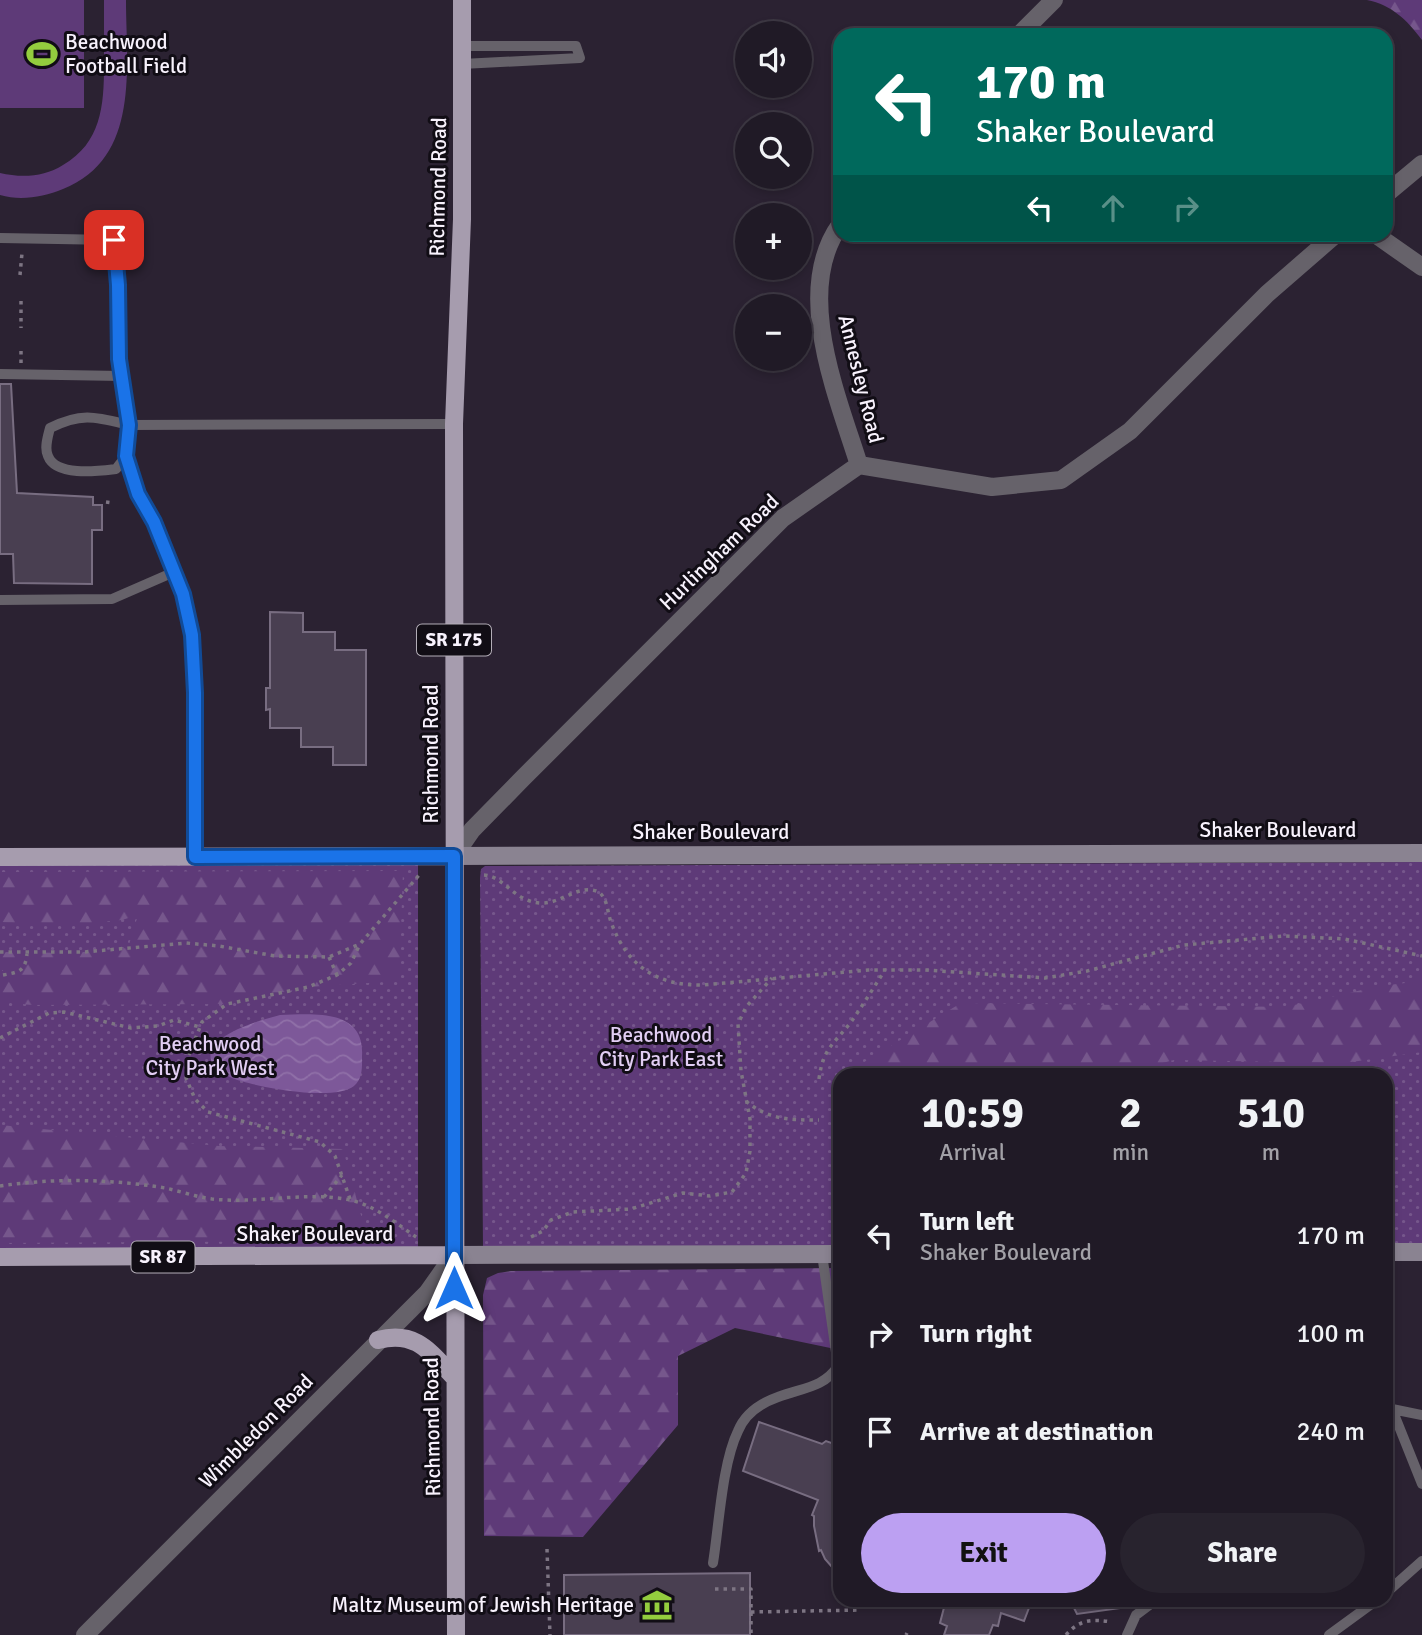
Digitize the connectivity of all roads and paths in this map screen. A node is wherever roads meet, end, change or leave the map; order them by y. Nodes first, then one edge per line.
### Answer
1 (462, 0) edge
2 (1055, 0) edge
3 (1026, 28) edge
4 (462, 55) junction
5 (1422, 164) edge
6 (1393, 188) edge
7 (833, 235) edge
8 (0, 238) edge
9 (1327, 242) edge
10 (1386, 242) edge
11 (22, 253) dead end
12 (1422, 267) edge
13 (20, 275) dead end
14 (20, 302) dead end
15 (20, 328) dead end
16 (21, 347) dead end
17 (20, 366) dead end
18 (0, 374) edge
19 (122, 376) junction
20 (129, 425) junction
21 (454, 425) junction
22 (126, 456) junction
23 (859, 464) junction
24 (106, 502) dead end
25 (113, 503) dead end
26 (174, 572) junction
27 (0, 600) edge
28 (1422, 853) edge
29 (454, 856) junction
30 (0, 857) edge
31 (195, 857) junction
32 (427, 874) dead end
33 (489, 875) dead end
34 (360, 944) junction
35 (0, 952) edge
36 (27, 954) junction
37 (1422, 956) edge
38 (329, 957) junction
39 (885, 970) junction
40 (3, 975) dead end
41 (337, 975) junction
42 (772, 978) junction
43 (200, 1027) junction
44 (0, 1038) edge
45 (818, 1079) dead end
46 (746, 1101) junction
47 (819, 1120) dead end
48 (342, 1175) junction
49 (0, 1186) edge
50 (324, 1197) junction
51 (351, 1200) junction
52 (429, 1239) dead end
53 (526, 1240) dead end
54 (1393, 1252) edge
55 (1422, 1252) edge
56 (831, 1254) edge
57 (454, 1255) junction
58 (0, 1257) edge
59 (833, 1286) edge
60 (378, 1340) junction
61 (833, 1374) edge
62 (454, 1377) junction
63 (1393, 1407) edge
64 (1422, 1415) edge
65 (1393, 1417) edge
66 (1422, 1484) edge
67 (547, 1549) dead end
68 (1422, 1561) edge
69 (713, 1563) dead end
70 (1393, 1587) edge
71 (715, 1589) dead end
72 (1147, 1607) edge
73 (1367, 1607) edge
74 (861, 1610) dead end
75 (751, 1612) junction
76 (1112, 1622) dead end
77 (85, 1635) edge
78 (456, 1635) edge
79 (550, 1635) edge
80 (751, 1635) edge
81 (1066, 1635) edge
82 (1128, 1635) edge
83 (1329, 1635) edge

1 - 4 main road, Richmond Road / SR 175
2 - 3 street
4 - 4 lane
4 - 21 main road, Richmond Road / SR 175
5 - 6 street
7 - 23 street, Annesley Road
8 - 19 lane
9 - 23 street
10 - 12 street
11 - 13 path
14 - 15 path
16 - 17 path
18 - 19 lane
19 - 20 lane
20 - 21 lane
20 - 22 lane
20 - 22 lane
21 - 29 main road, Richmond Road / SR 175
22 - 26 lane
23 - 29 street, Hurlingham Road
24 - 25 path
26 - 27 lane
26 - 31 lane
28 - 29 main road, Shaker Boulevard
29 - 31 main road, Shaker Boulevard
29 - 57 main road, Richmond Road
30 - 31 main road, Shaker Boulevard
32 - 34 path
33 - 42 path
34 - 38 path
34 - 41 path
35 - 36 path
36 - 38 path
36 - 40 path
37 - 39 path
38 - 41 path
39 - 42 path
39 - 45 path
41 - 43 path
42 - 46 path
43 - 44 path
43 - 48 path
46 - 47 path
46 - 53 path
48 - 50 path
48 - 51 path
49 - 50 path
50 - 51 path
51 - 52 path
54 - 55 main road
56 - 57 main road, Shaker Boulevard
56 - 59 lane
57 - 58 main road, Shaker Boulevard / SR 87
57 - 60 street, Wimbledon Road
57 - 62 main road, Richmond Road
60 - 62 main road
60 - 77 street, Wimbledon Road
61 - 69 lane
62 - 78 main road, Richmond Road
63 - 64 lane
65 - 66 lane
67 - 79 path
68 - 70 lane
71 - 75 path
72 - 82 lane
73 - 83 lane
74 - 75 path
75 - 80 path
76 - 81 path

